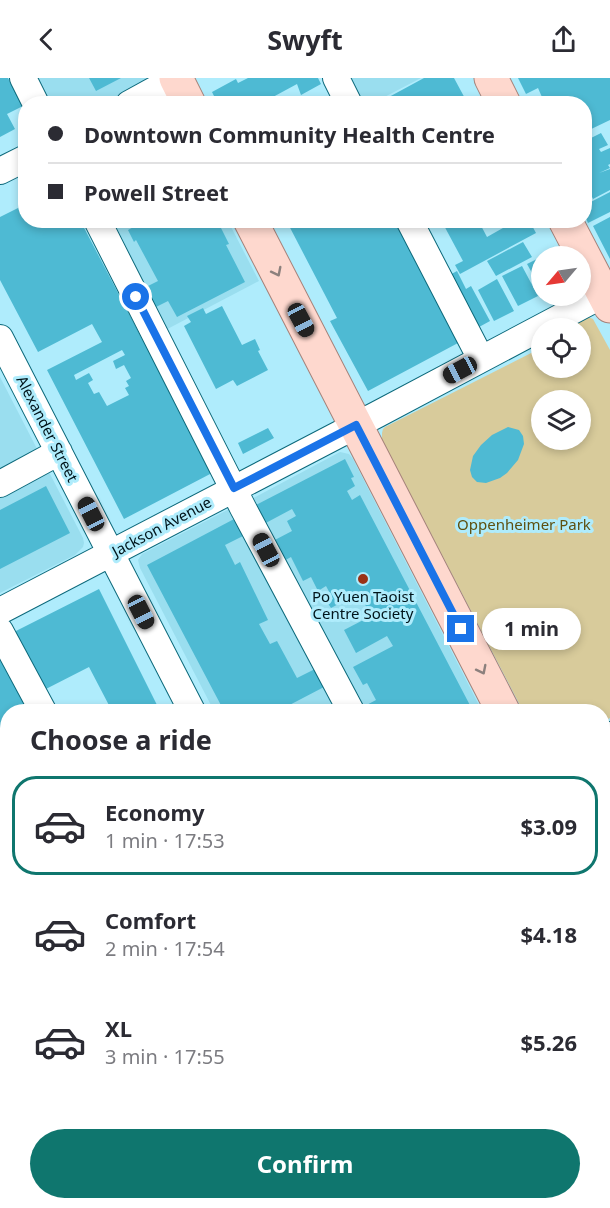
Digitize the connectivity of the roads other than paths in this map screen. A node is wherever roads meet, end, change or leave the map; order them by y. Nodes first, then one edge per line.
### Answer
1 (23, 78) edge
2 (176, 78) edge
3 (336, 78) edge
4 (491, 78) edge
5 (32, 96) edge
6 (143, 96) edge
7 (185, 96) edge
8 (345, 96) edge
9 (500, 96) edge
10 (18, 162) edge
11 (0, 171) edge
12 (101, 228) edge
13 (254, 228) edge
14 (413, 228) edge
15 (569, 228) edge
16 (608, 297) edge
17 (0, 338) edge
18 (481, 359) junction
19 (356, 425) junction
20 (59, 452) junction
21 (0, 484) edge
22 (234, 488) junction
23 (111, 553) junction
24 (0, 611) edge
25 (0, 631) edge
26 (39, 704) edge
27 (188, 704) edge
28 (347, 704) edge
29 (499, 704) edge

1 - 5 street
2 - 6 street
2 - 7 main road
3 - 8 street
4 - 9 main road
10 - 11 street
12 - 22 street
13 -> 19 main road
14 - 18 street
15 - 16 main road
16 - 18 street, Jackson Avenue
17 - 20 street, Alexander Street
18 - 19 street, Jackson Avenue
19 - 22 street, Jackson Avenue
19 -> 29 main road
20 - 21 street
20 - 23 street, Alexander Street
22 - 23 street, Jackson Avenue
22 - 28 street
23 - 24 street, Jackson Avenue
23 - 27 street, Alexander Street
25 - 26 street

